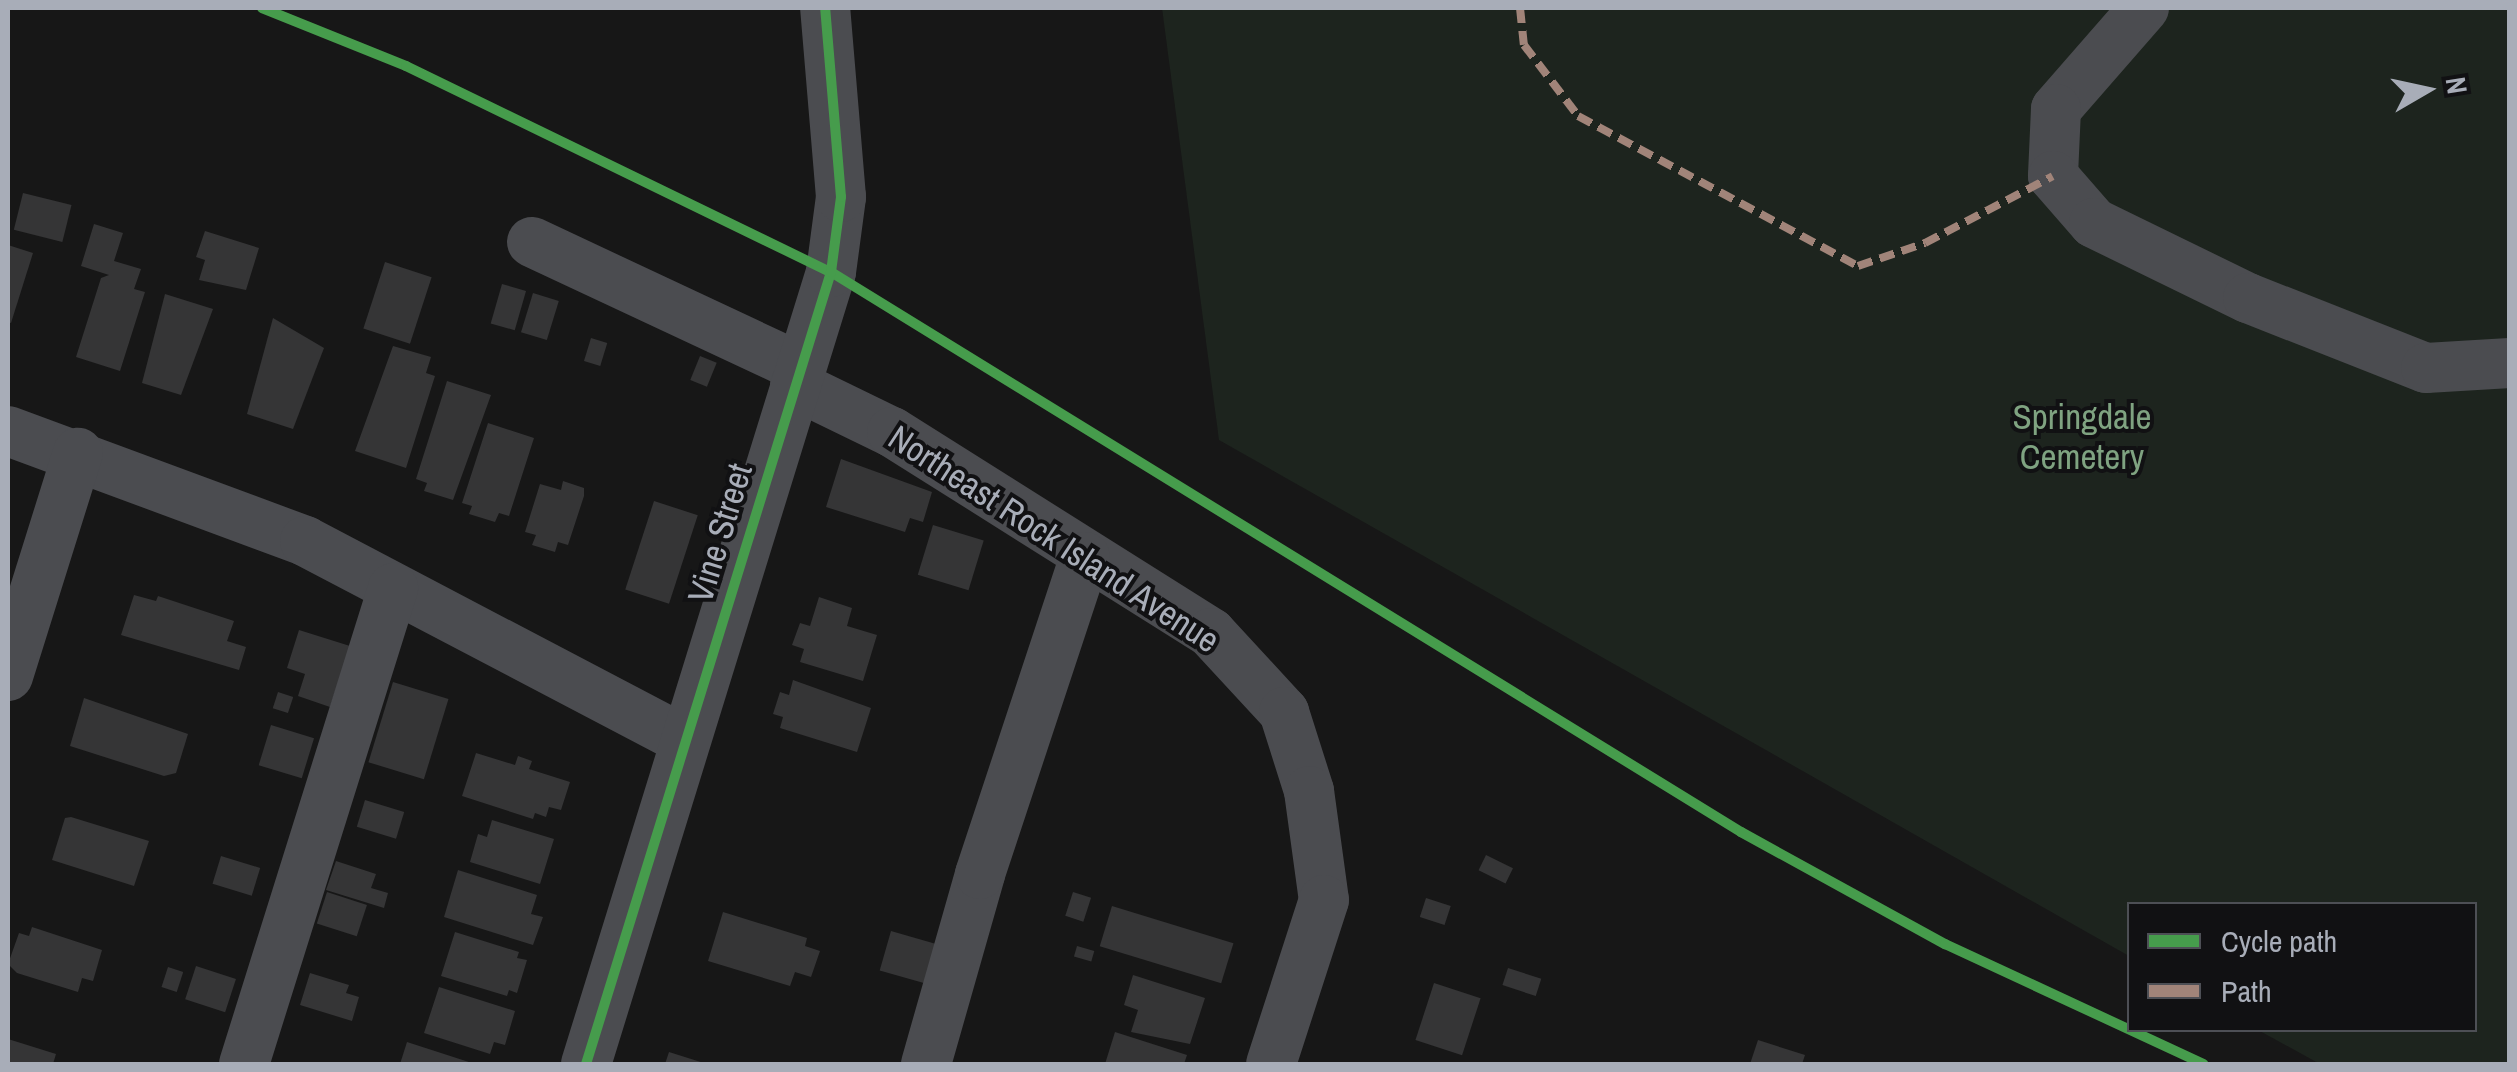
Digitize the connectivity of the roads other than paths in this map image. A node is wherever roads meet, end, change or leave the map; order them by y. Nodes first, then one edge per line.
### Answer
1 (825, 8) edge
2 (2144, 8) edge
3 (532, 242) dead end
4 (2510, 363) edge
5 (798, 376) junction
6 (8, 431) edge
7 (78, 453) junction
8 (1086, 557) junction
9 (393, 588) junction
10 (8, 676) edge
11 (684, 740) junction
12 (244, 1064) edge
13 (586, 1064) edge
14 (926, 1064) edge
15 (1271, 1064) edge

1 - 5 street, Vine Street
2 - 4 street
3 - 5 street, Northeast Rock Island Avenue
5 - 8 street, Northeast Rock Island Avenue
5 - 11 street, Vine Street
6 - 7 street
7 - 9 street
7 - 10 street
8 - 14 street
8 - 15 street, Northeast Rock Island Avenue
9 - 11 street
9 - 12 street
11 - 13 street, Vine Street

